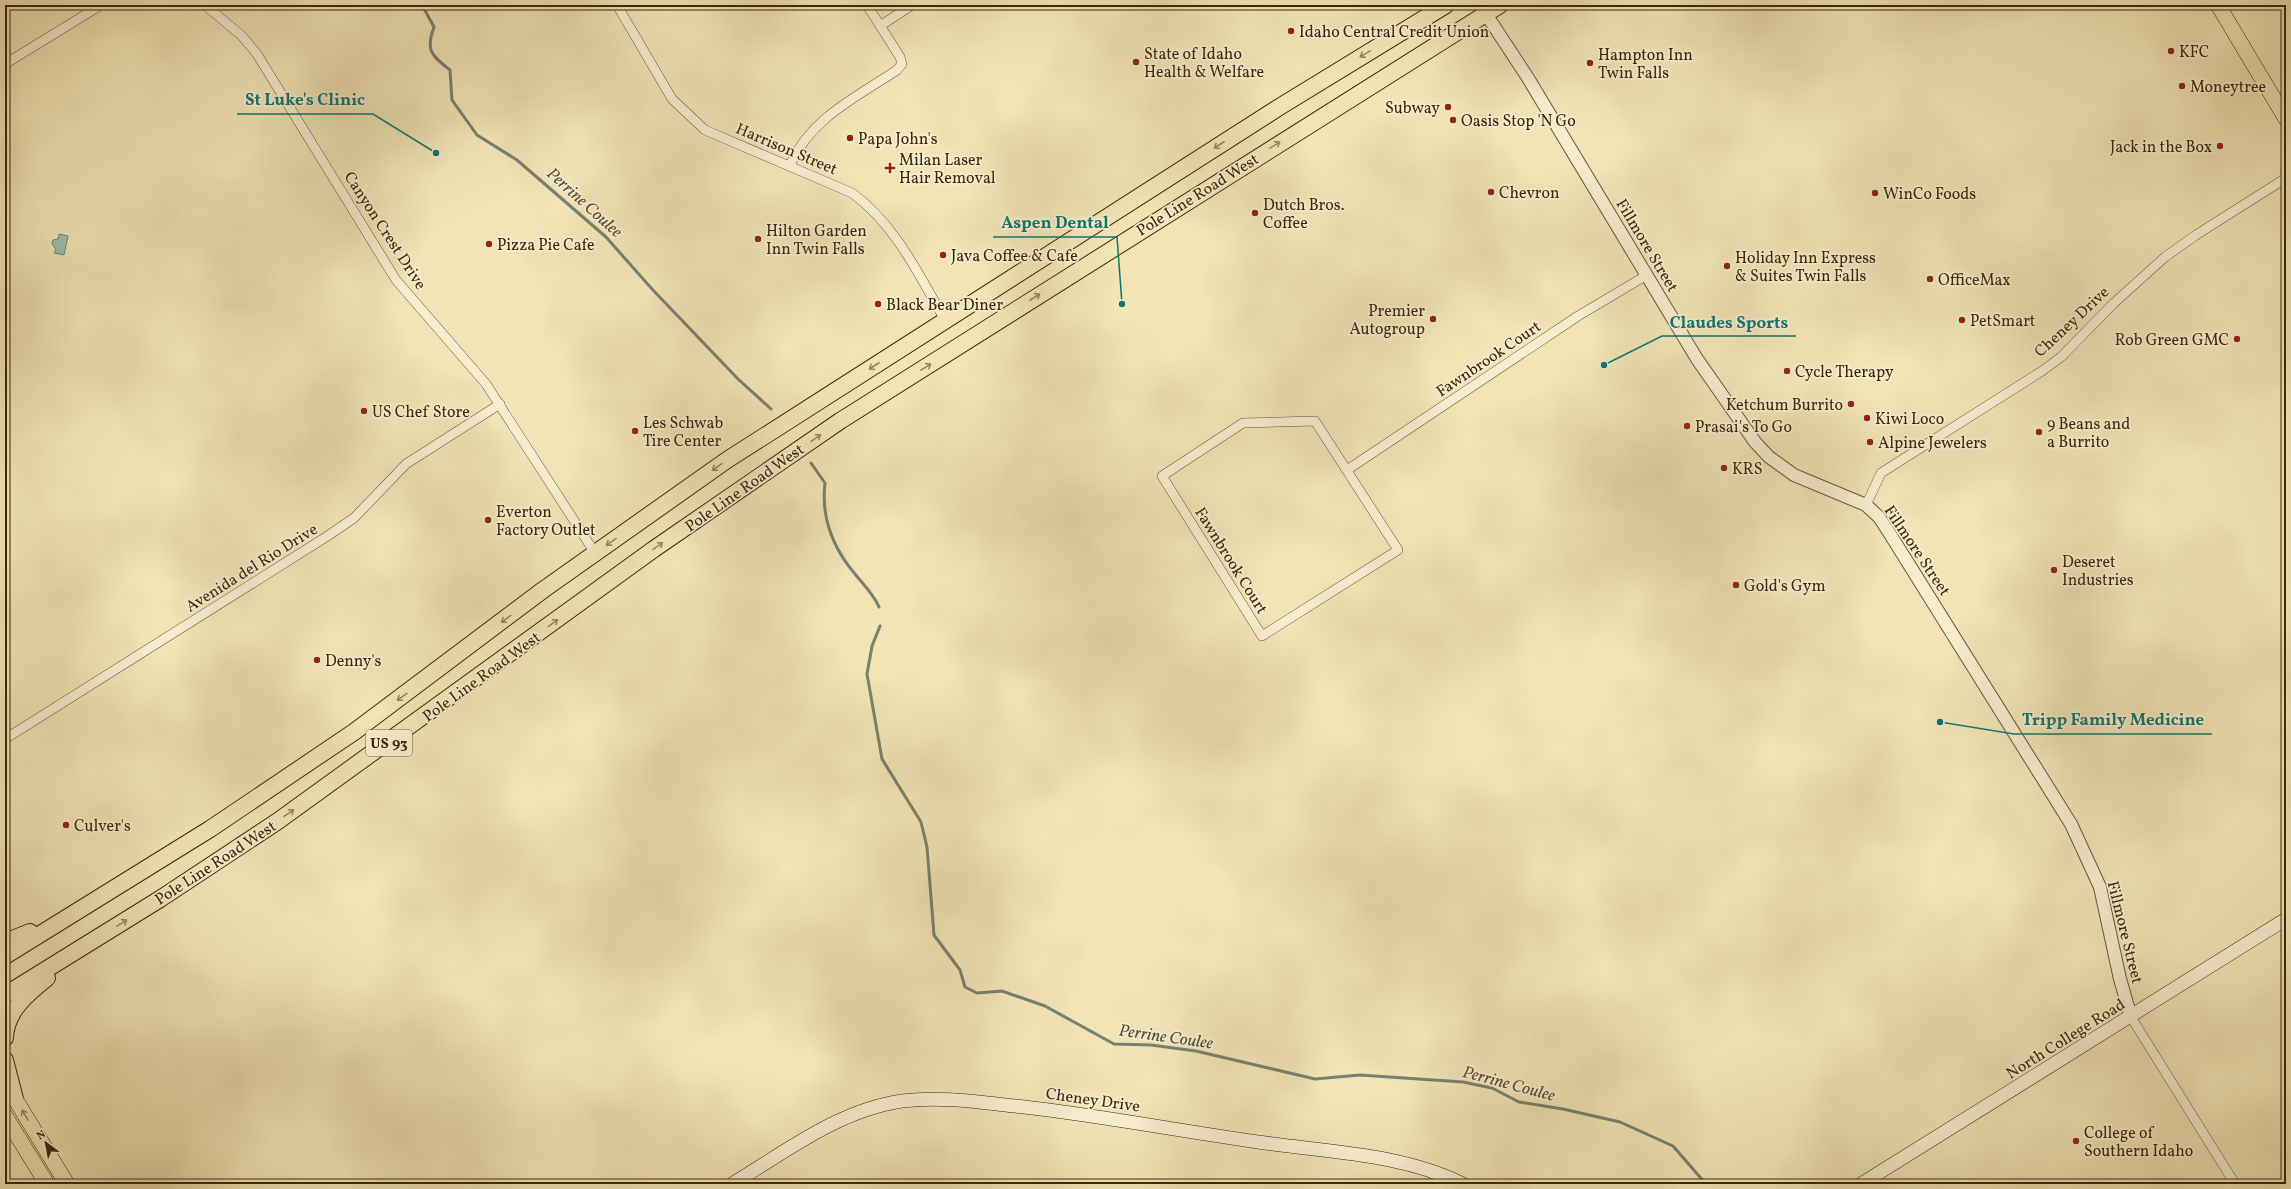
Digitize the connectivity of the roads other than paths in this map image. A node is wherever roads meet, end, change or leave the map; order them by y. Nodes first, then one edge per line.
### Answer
1 (102, 5) edge
2 (205, 5) edge
3 (617, 5) edge
4 (867, 5) edge
5 (912, 5) edge
6 (1446, 5) edge
7 (1500, 5) edge
8 (2218, 5) edge
9 (1483, 9) edge
10 (880, 26) junction
11 (5, 64) edge
12 (2286, 118) edge
13 (790, 165) junction
14 (2286, 178) edge
15 (1647, 275) junction
16 (945, 320) junction
17 (500, 404) junction
18 (1347, 470) junction
19 (1866, 505) junction
20 (594, 553) junction
21 (5, 740) edge
22 (71, 916) junction
23 (2286, 919) edge
24 (97, 938) junction
25 (5, 942) edge
26 (5, 956) edge
27 (5, 995) edge
28 (2132, 1017) junction
29 (5, 1038) edge
30 (5, 1060) edge
31 (5, 1082) edge
32 (15, 1099) junction
33 (5, 1116) edge
34 (46, 1184) edge
35 (67, 1184) edge
36 (732, 1184) edge
37 (1463, 1184) edge
38 (1861, 1184) edge
39 (2235, 1184) edge

1 - 11 street
2 - 17 street, Canyon Crest Drive
3 - 13 street, Harrison Street
4 - 10 street
5 - 10 street
6 -> 16 highway, Pole Line Road West / US 93
7 - 9 highway, Pole Line Road West / US 93
8 - 12 main road
9 - 15 street, Fillmore Street
24 -> 9 highway, Pole Line Road West / US 93
10 - 13 street
13 - 16 street, Harrison Street
14 - 19 street, Cheney Drive
15 - 18 street, Fawnbrook Court
15 - 19 street, Fillmore Street
16 -> 20 highway, Pole Line Road West / US 93
17 - 20 street, Canyon Crest Drive
17 - 21 street, Avenida del Rio Drive
18 - 18 street, Fawnbrook Court
19 - 28 street, Fillmore Street
20 -> 22 highway, Pole Line Road West / US 93
22 - 25 highway
22 - 26 highway, Pole Line Road West / US 93
23 - 28 main road, North College Road
24 - 27 highway, Pole Line Road West / US 93
24 - 29 highway
28 - 38 main road, North College Road
28 - 39 street, Fillmore Street
30 - 32 highway
31 - 32 main road
35 -> 32 main road
33 - 34 main road
36 - 37 main road, Cheney Drive

